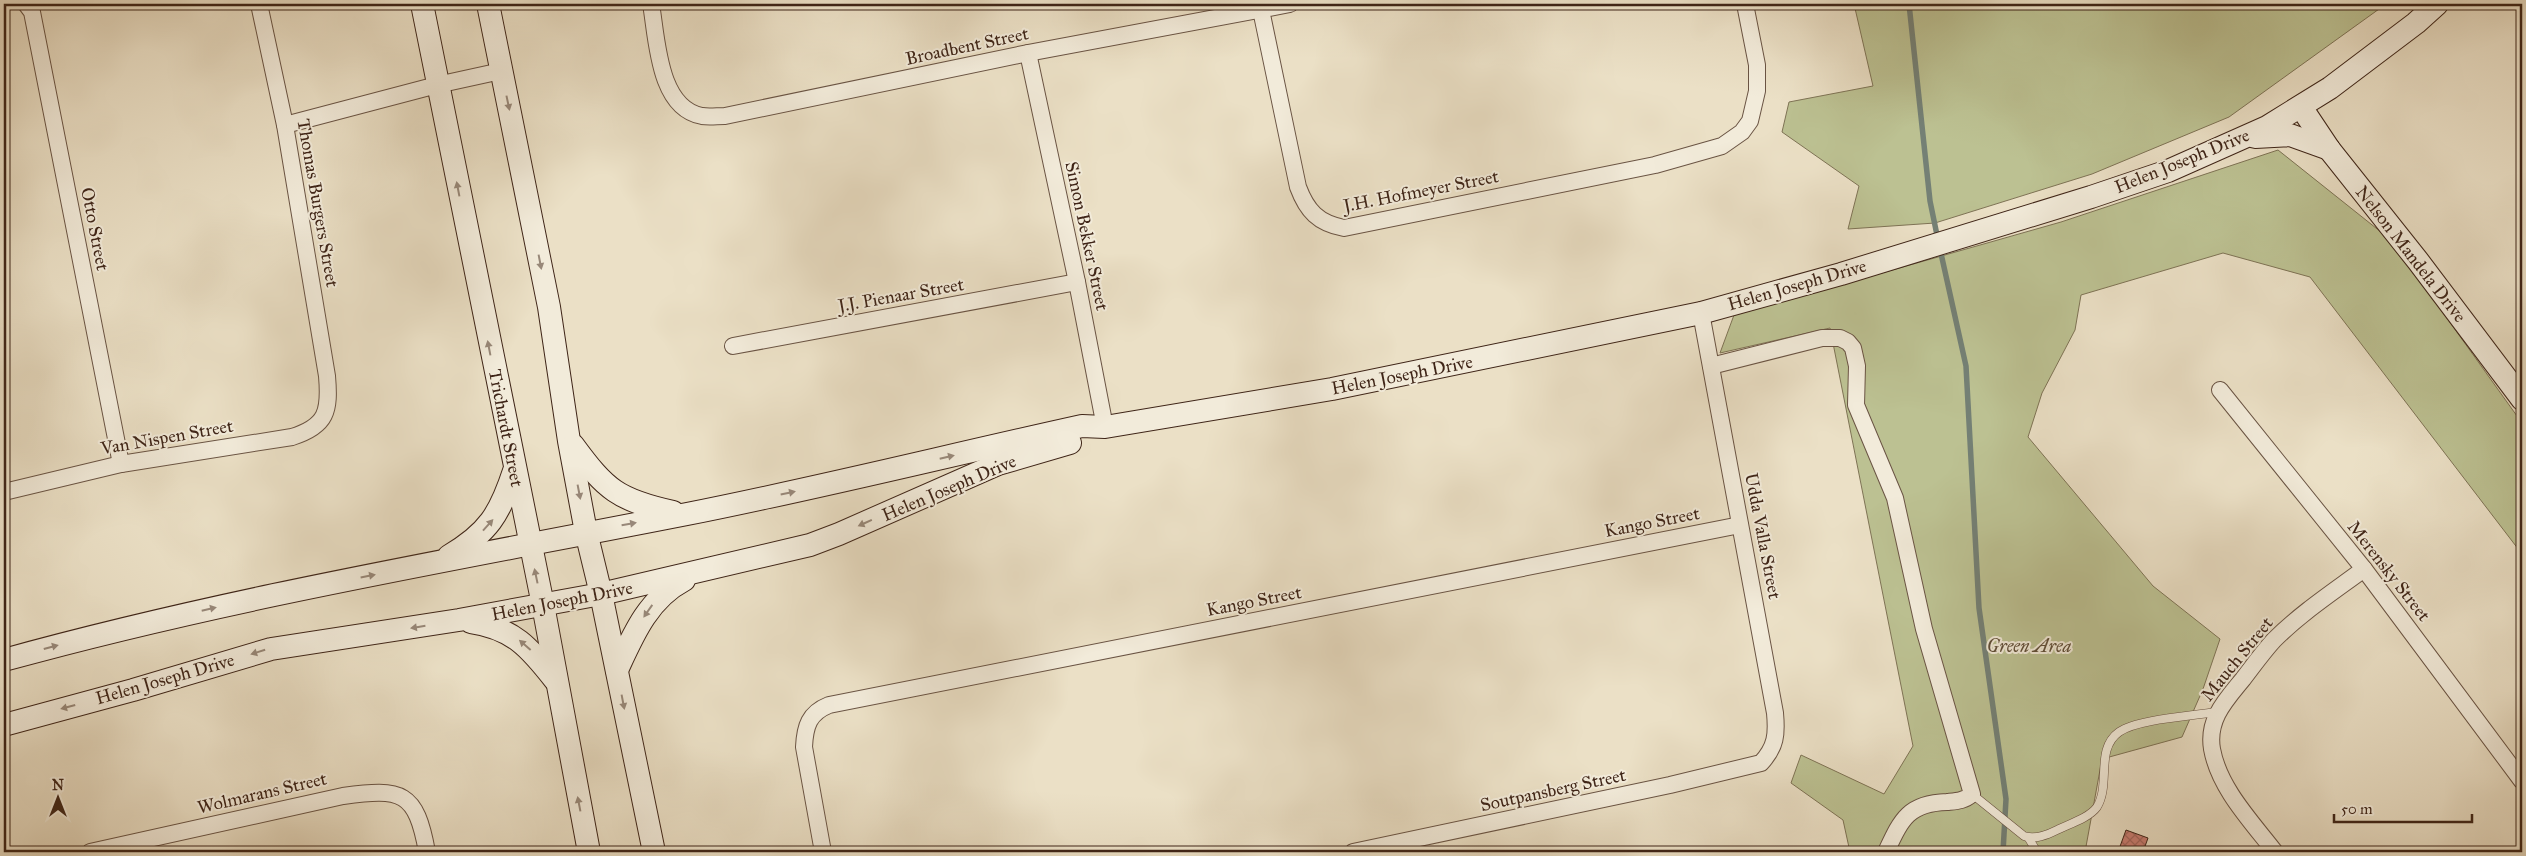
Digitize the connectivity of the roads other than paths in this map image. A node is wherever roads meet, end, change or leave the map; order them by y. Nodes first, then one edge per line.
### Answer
1 (26, 4) edge
2 (259, 4) edge
3 (422, 4) edge
4 (488, 4) edge
5 (651, 4) edge
6 (1290, 4) edge
7 (1745, 4) edge
8 (2437, 4) edge
9 (1261, 10) junction
10 (1028, 53) junction
11 (501, 71) junction
12 (437, 85) junction
13 (2301, 107) junction
14 (285, 124) junction
15 (2242, 139) junction
16 (2329, 149) junction
17 (1077, 282) junction
18 (1701, 313) junction
19 (732, 346) dead end
20 (1711, 366) junction
21 (2220, 390) dead end
22 (2522, 399) edge
23 (327, 411) joint
24 (1105, 427) junction
25 (569, 441) junction
26 (121, 464) junction
27 (514, 471) junction
28 (4, 492) edge
29 (685, 514) junction
30 (1740, 525) junction
31 (586, 532) junction
32 (529, 545) junction
33 (435, 564) junction
34 (2364, 569) junction
35 (700, 572) junction
36 (602, 594) junction
37 (543, 605) junction
38 (459, 620) junction
39 (4, 660) edge
40 (617, 670) junction
41 (557, 682) junction
42 (2216, 712) junction
43 (4, 724) edge
44 (1761, 763) joint
45 (2522, 781) edge
46 (1972, 794) junction
47 (2028, 837) junction
48 (1376, 850) edge
49 (90, 852) edge
50 (427, 852) edge
51 (589, 852) edge
52 (654, 852) edge
53 (824, 852) edge
54 (1353, 852) edge
55 (1886, 852) edge
56 (2037, 852) edge
57 (2275, 852) edge

1 - 26 street, Otto Street
2 - 14 street, Thomas Burgers Street
3 - 12 street, Trichardt Street
4 - 11 street
5 - 10 street, Broadbent Street
6 - 9 street, Broadbent Street
7 - 9 street, J.H. Hofmeyer Street
8 - 13 street, Helen Joseph Drive
9 - 10 street, Broadbent Street
10 - 17 street, Simon Bekker Street
11 - 12 street
11 -> 25 street
12 - 14 street
27 -> 12 street, Trichardt Street
13 - 15 street, Helen Joseph Drive
13 - 16 street, Nelson Mandela Drive
14 - 23 street, Thomas Burgers Street
15 - 16 street
15 - 18 street, Helen Joseph Drive
16 - 22 street, Nelson Mandela Drive
17 - 19 street, J.J. Pienaar Street
17 - 24 street, Simon Bekker Street
18 - 20 street, Udda Valla Street
18 - 24 street, Helen Joseph Drive
20 - 30 street, Udda Valla Street
20 - 46 street
21 - 34 street, Merensky Street
23 - 26 street, Van Nispen Street
29 -> 24 street, Helen Joseph Drive
24 -> 35 street, Helen Joseph Drive
25 - 29 street
25 -> 31 street
26 - 28 street, Van Nispen Street
27 - 32 street, Trichardt Street
33 -> 27 street
31 -> 29 street, Helen Joseph Drive
30 - 44 street, Udda Valla Street
30 - 53 street, Kango Street
31 - 32 street, Helen Joseph Drive
31 - 36 street
32 - 33 street, Helen Joseph Drive
37 -> 32 street, Trichardt Street
39 -> 33 street, Helen Joseph Drive
34 - 42 street, Mauch Street
34 - 45 street, Merensky Street
35 - 36 street, Helen Joseph Drive
35 -> 40 street
36 - 37 street, Helen Joseph Drive
36 - 40 street
37 - 38 street, Helen Joseph Drive
37 - 41 street, Trichardt Street
41 -> 38 street
38 -> 43 street, Helen Joseph Drive
40 -> 52 street
51 -> 41 street, Trichardt Street
42 - 47 lane
42 - 57 street, Mauch Street
44 - 48 street, Soutpansberg Street
46 - 47 lane
46 - 55 street
47 - 56 lane
48 - 54 street, Soutpansberg Street
49 - 50 street, Wolmarans Street

